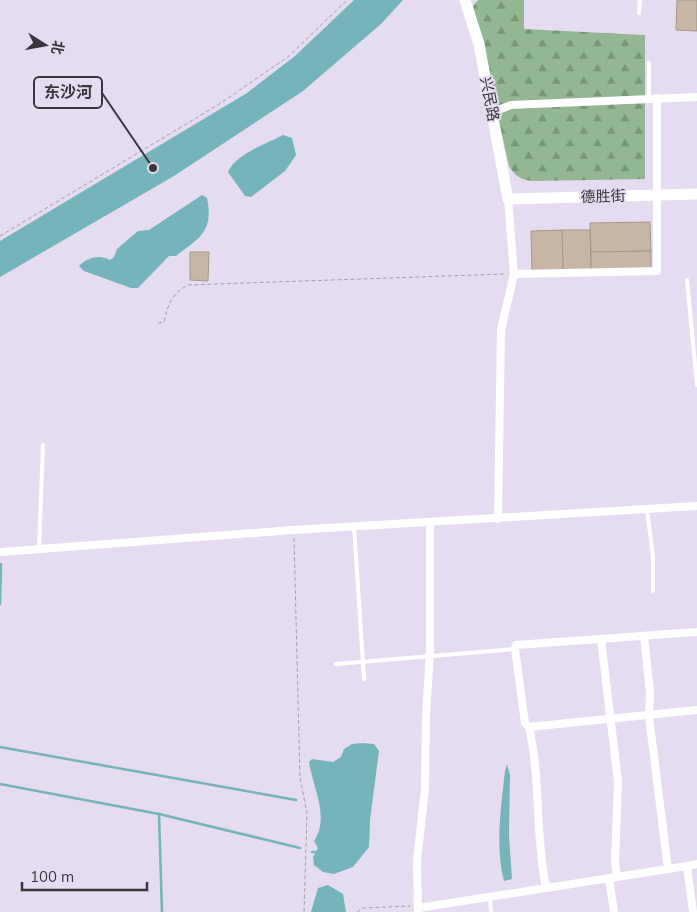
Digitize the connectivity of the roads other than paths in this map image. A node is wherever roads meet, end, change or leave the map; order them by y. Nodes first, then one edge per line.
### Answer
1 (640, 0) edge
2 (466, 1) edge
3 (639, 13) dead end
4 (649, 63) dead end
5 (697, 97) edge
6 (653, 98) junction
7 (493, 112) junction
8 (697, 194) edge
9 (657, 195) junction
10 (508, 199) junction
11 (514, 274) junction
12 (688, 280) dead end
13 (697, 384) edge
14 (43, 445) dead end
15 (697, 506) edge
16 (647, 509) junction
17 (498, 519) junction
18 (430, 522) junction
19 (354, 526) junction
20 (39, 549) junction
21 (0, 552) edge
22 (653, 591) dead end
23 (697, 632) edge
24 (644, 636) junction
25 (601, 639) junction
26 (515, 649) junction
27 (430, 655) junction
28 (364, 661) junction
29 (336, 664) dead end
30 (364, 679) dead end
31 (697, 710) edge
32 (649, 716) junction
33 (610, 719) junction
34 (529, 727) junction
35 (697, 864) edge
36 (687, 866) junction
37 (668, 869) junction
38 (613, 878) junction
39 (546, 888) junction
40 (490, 897) junction
41 (418, 908) edge
42 (491, 912) edge
43 (614, 912) edge
44 (693, 912) edge

1 - 3 lane
2 - 7 street, 兴民路
4 - 6 lane
5 - 6 street
6 - 7 street
6 - 9 street
7 - 10 street, 兴民路
8 - 9 street, 德胜街
9 - 10 street, 德胜街
9 - 11 street
10 - 11 street
11 - 17 street
12 - 13 lane
14 - 20 lane
15 - 16 street
16 - 17 street
16 - 22 lane
17 - 18 street
18 - 19 street
18 - 27 street
19 - 20 street
19 - 28 lane
20 - 21 street
23 - 24 street
24 - 25 street
24 - 32 street
25 - 26 street
25 - 33 street
26 - 27 lane
26 - 34 street
27 - 28 lane
27 - 41 street
28 - 29 lane
28 - 30 lane
31 - 32 street
32 - 33 street
32 - 37 street
33 - 34 street
33 - 38 street
34 - 39 street
35 - 36 street
36 - 37 street
36 - 44 street
37 - 38 street
38 - 39 street
38 - 43 street
39 - 40 street
40 - 41 street
40 - 42 lane

